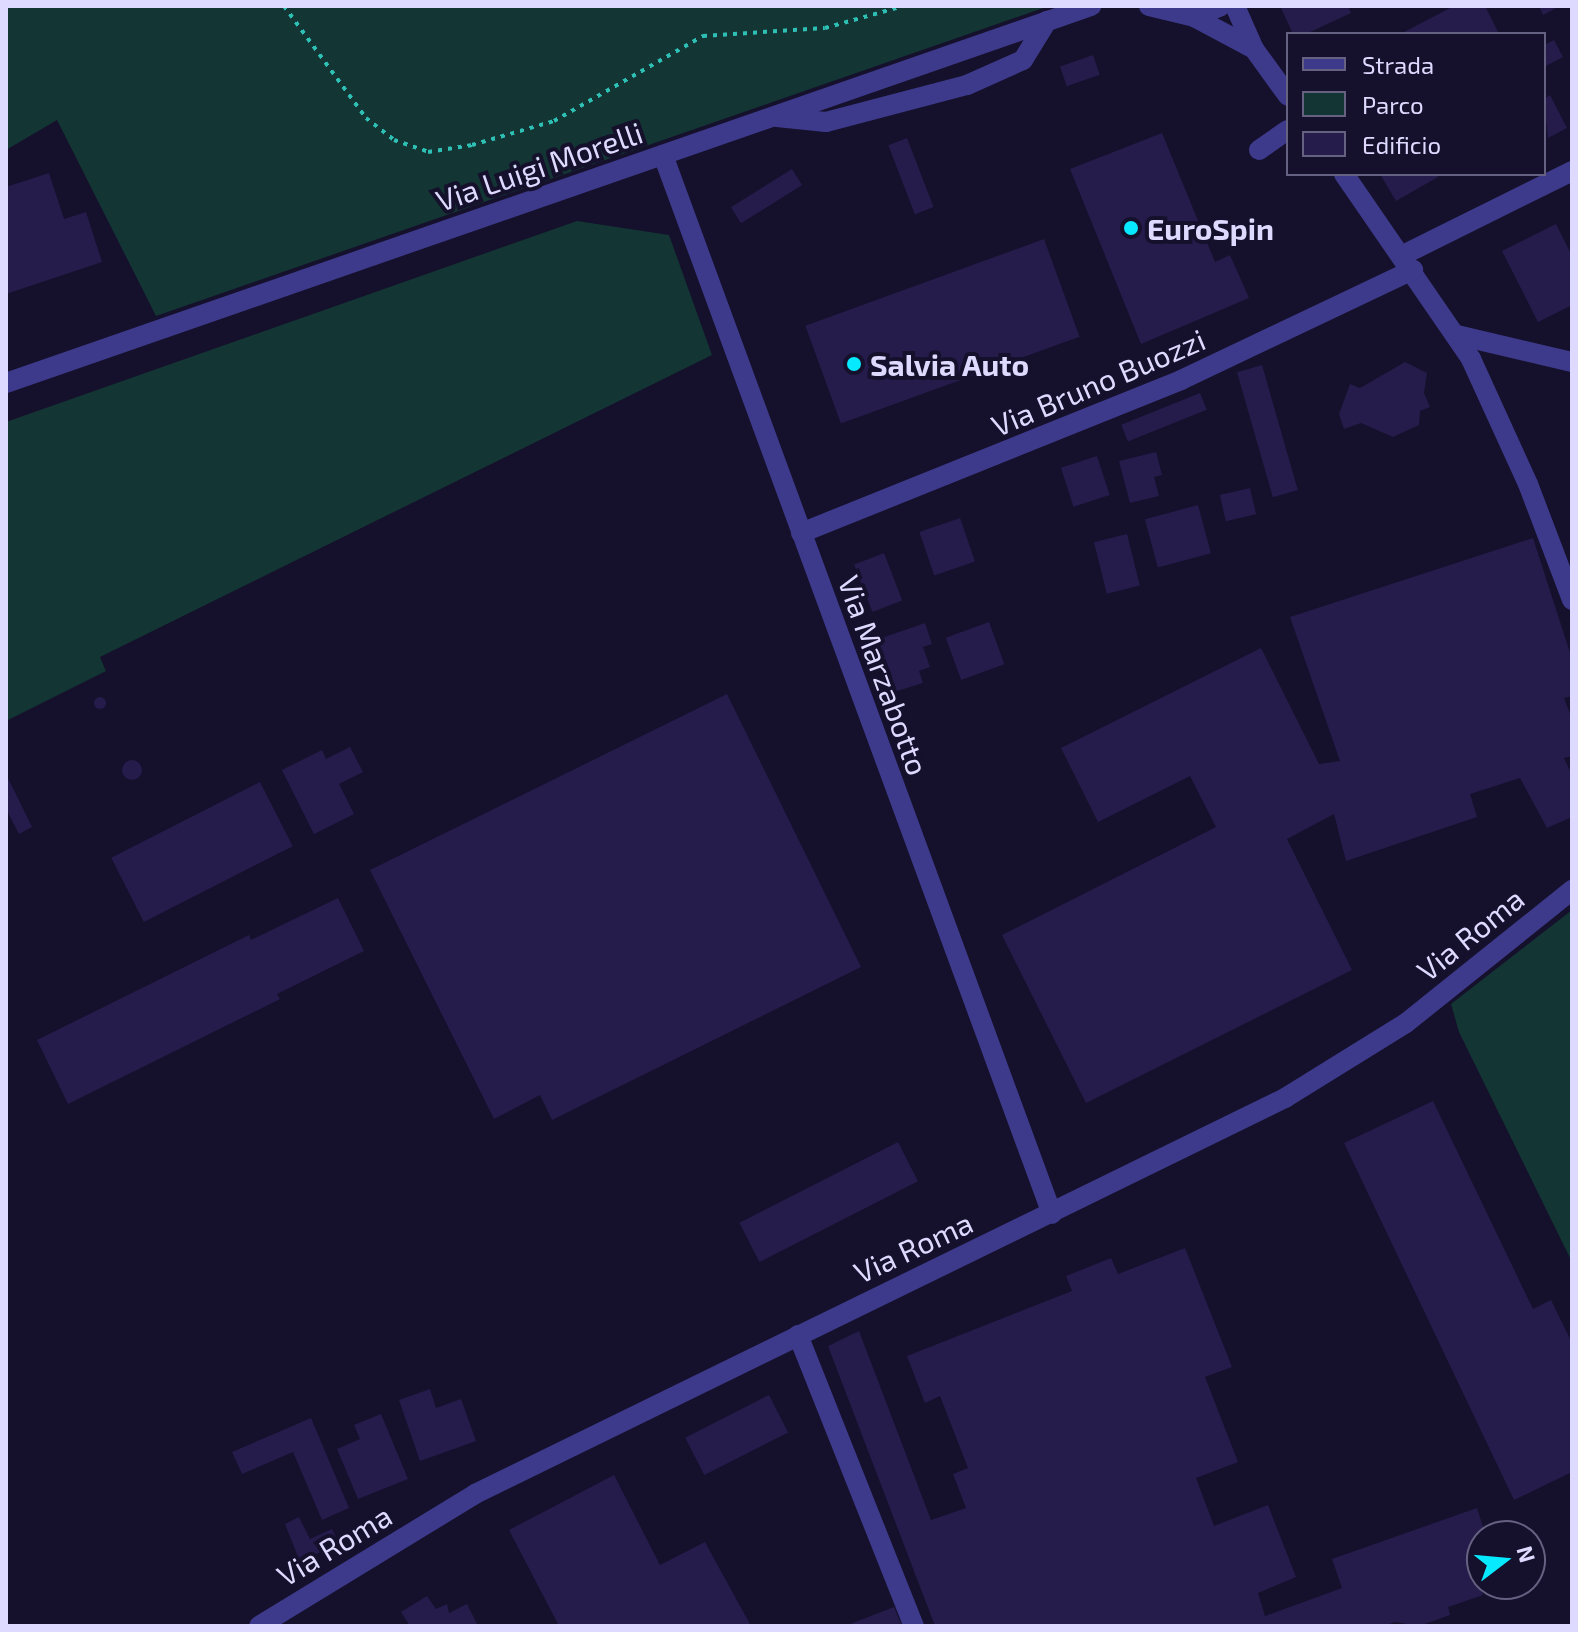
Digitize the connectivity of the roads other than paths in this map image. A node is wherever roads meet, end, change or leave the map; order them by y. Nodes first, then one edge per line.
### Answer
1 (1091, 6) edge
2 (1221, 6) edge
3 (1235, 6) edge
4 (1160, 7) edge
5 (1194, 17) junction
6 (1047, 21) junction
7 (1254, 49) junction
8 (1286, 93) edge
9 (773, 117) junction
10 (1286, 131) edge
11 (1259, 150) dead end
12 (663, 155) junction
13 (1572, 171) edge
14 (1345, 176) edge
15 (1408, 262) junction
16 (1457, 335) junction
17 (1572, 362) edge
18 (6, 383) edge
19 (801, 533) junction
20 (1572, 600) edge
21 (1572, 890) edge
22 (1052, 1214) junction
23 (798, 1335) junction
24 (259, 1626) edge
25 (914, 1626) edge

1 - 6 street, Via Luigi Morelli
2 - 5 street
3 - 7 street
4 - 5 street
5 - 7 street
6 - 9 street, Via Luigi Morelli
6 - 9 street
7 - 8 street
9 - 12 street, Via Luigi Morelli
10 - 11 street
12 - 18 street, Via Luigi Morelli
12 - 19 street, Via Marzabotto
13 - 15 street, Via Bruno Buozzi
14 - 15 street
15 - 16 street
15 - 19 street, Via Bruno Buozzi
16 - 17 street
16 - 20 street
19 - 22 street, Via Marzabotto
21 - 22 street, Via Roma
22 - 23 street, Via Roma
23 - 24 street, Via Roma
23 - 25 street

